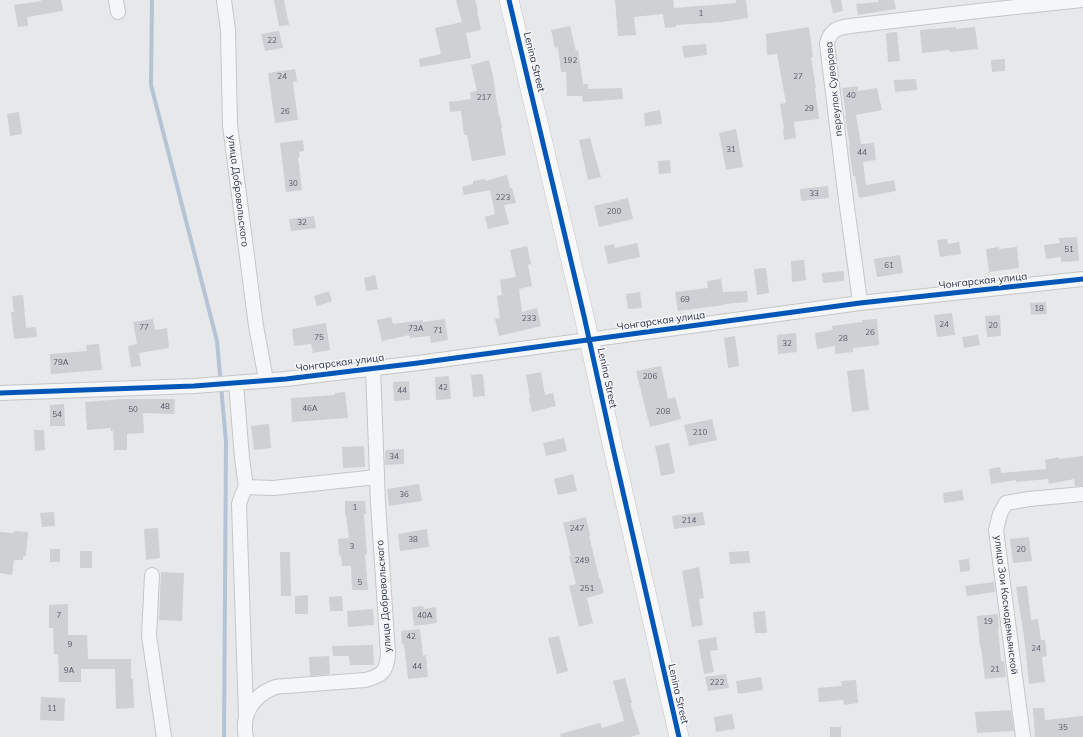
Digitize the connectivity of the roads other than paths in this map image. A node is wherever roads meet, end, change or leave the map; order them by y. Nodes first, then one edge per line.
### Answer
1 (224, 0) edge
2 (509, 0) edge
3 (1083, 0) edge
4 (985, 5) edge
5 (1083, 279) edge
6 (860, 303) junction
7 (589, 340) junction
8 (373, 368) junction
9 (266, 380) junction
10 (240, 382) junction
11 (0, 393) edge
12 (377, 477) junction
13 (246, 487) junction
14 (1083, 494) edge
15 (152, 575) dead end
16 (246, 719) junction
17 (164, 737) edge
18 (246, 737) edge
19 (679, 737) edge
20 (1023, 737) edge

1 - 9 street, улица Добровольского
2 - 7 street, Lenina Street
3 - 4 street, переулок Суворова
4 - 6 street, переулок Суворова
5 - 6 street, Чонгарская улица
6 - 7 street, Чонгарская улица
7 - 8 street, Чонгарская улица
7 - 19 street, Lenina Street
8 - 9 street, Чонгарская улица
8 - 12 street, улица Добровольского
9 - 10 street, Чонгарская улица
10 - 11 street, Чонгарская улица
10 - 13 street
12 - 13 street
12 - 16 street, улица Добровольского
13 - 16 street
14 - 20 street, улица Зои Космодемьянской
15 - 17 street
16 - 18 street, улица Добровольского

